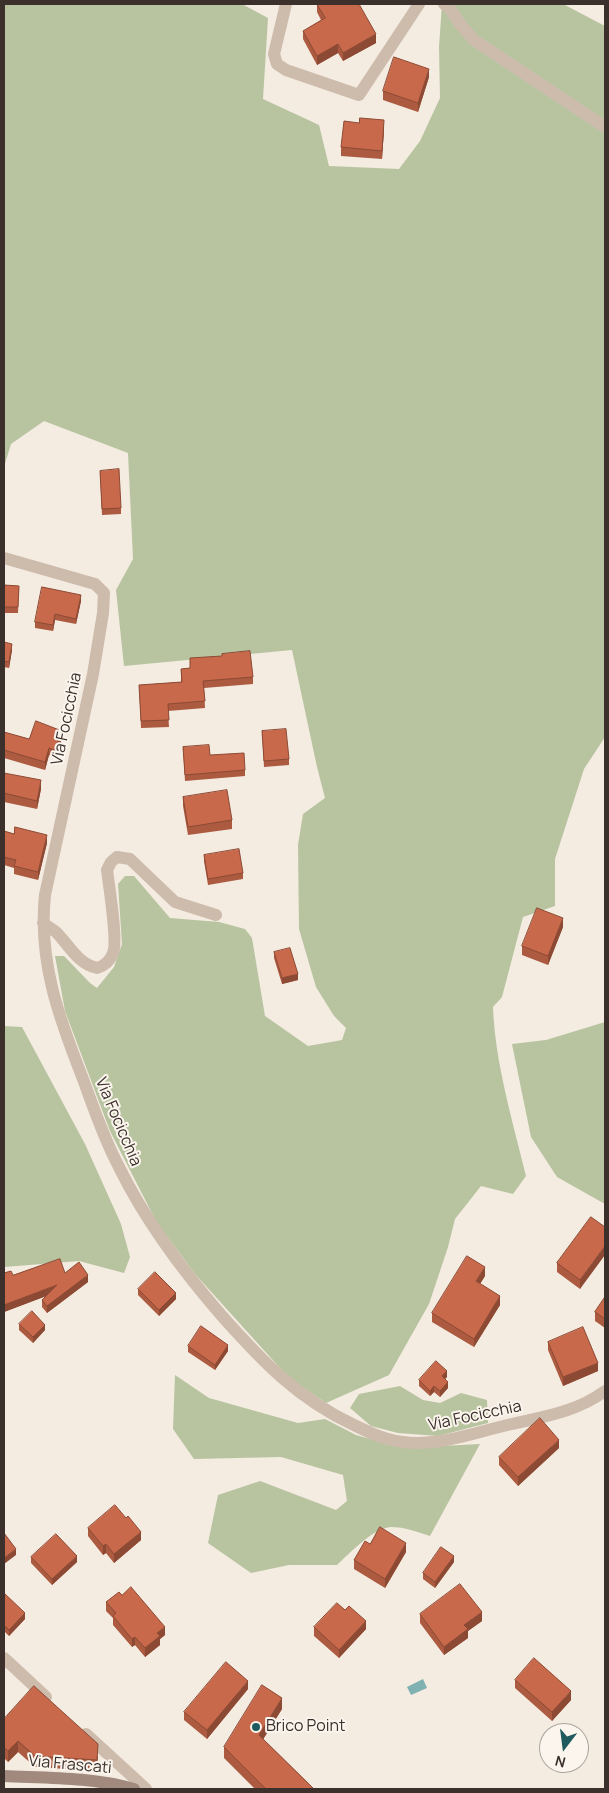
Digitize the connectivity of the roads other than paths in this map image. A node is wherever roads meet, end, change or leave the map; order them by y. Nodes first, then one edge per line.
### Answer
1 (286, 4) edge
2 (420, 4) edge
3 (447, 5) edge
4 (605, 127) edge
5 (4, 558) edge
6 (216, 915) dead end
7 (43, 924) junction
8 (605, 1391) edge
9 (4, 1658) edge
10 (53, 1704) edge
11 (75, 1724) edge
12 (4, 1776) edge
13 (85, 1785) edge
14 (134, 1789) edge
15 (146, 1789) edge

1 - 2 street
3 - 4 street
5 - 7 street, Via Focicchia
6 - 7 street
7 - 8 street, Via Focicchia
9 - 10 street
11 - 15 street
12 - 13 main road, Via Frascati
13 - 14 main road, Via Frascati

